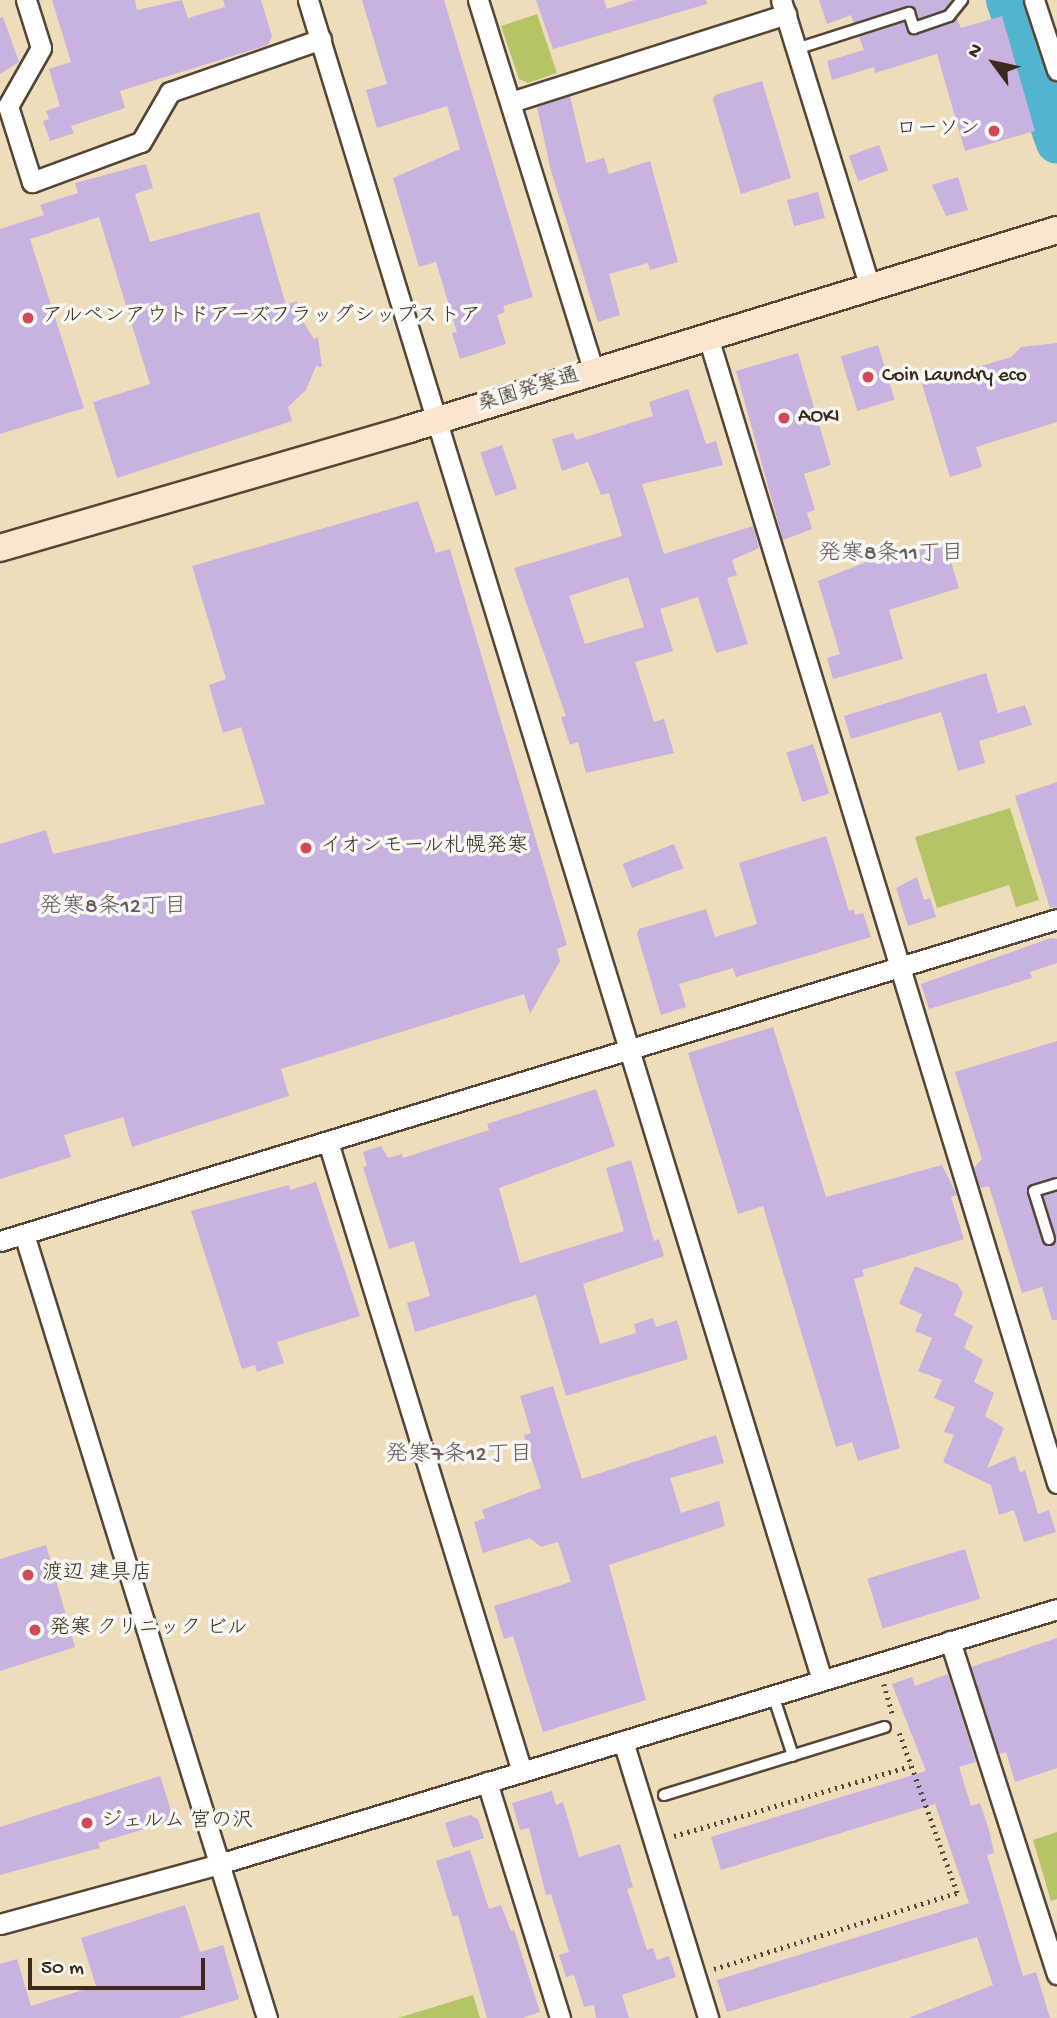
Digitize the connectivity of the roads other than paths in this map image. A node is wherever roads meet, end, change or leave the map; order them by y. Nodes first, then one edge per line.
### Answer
1 (26, 0) edge
2 (309, 0) edge
3 (478, 0) edge
4 (962, 0) edge
5 (1034, 0) edge
6 (783, 7) edge
7 (1050, 29) edge
8 (321, 39) junction
9 (796, 49) junction
10 (1057, 70) edge
11 (511, 102) junction
12 (1057, 230) edge
13 (870, 287) junction
14 (708, 337) junction
15 (594, 372) junction
16 (436, 418) junction
17 (0, 548) edge
18 (1057, 919) edge
19 (899, 967) junction
20 (631, 1049) junction
21 (328, 1142) junction
22 (1057, 1184) edge
23 (24, 1234) junction
24 (1049, 1239) dead end
25 (0, 1241) edge
26 (1057, 1483) edge
27 (1057, 1609) edge
28 (950, 1641) junction
29 (822, 1680) junction
30 (773, 1695) junction
31 (885, 1727) dead end
32 (622, 1741) junction
33 (793, 1756) junction
34 (522, 1772) junction
35 (487, 1782) junction
36 (664, 1794) dead end
37 (219, 1864) junction
38 (0, 1924) edge
39 (1057, 1974) edge
40 (267, 2018) edge
41 (560, 2018) edge
42 (708, 2018) edge

1 - 8 street
2 - 8 street
3 - 11 street
4 - 9 lane
5 - 7 street
6 - 9 street
6 - 11 street
7 - 10 street
8 - 16 street
9 - 13 street
11 - 15 street
12 - 13 street, 桑園発寒通
13 - 14 street, 桑園発寒通
14 - 15 street, 桑園発寒通
14 - 19 street
15 - 16 street, 桑園発寒通
16 - 17 street, 桑園発寒通
16 - 20 street
18 - 19 street
19 - 20 street
19 - 26 street
20 - 21 street
20 - 29 street
21 - 23 street
21 - 34 street
22 - 24 lane
23 - 25 street
23 - 37 street
27 - 28 street
28 - 29 street
28 - 39 street
29 - 30 street
30 - 32 street
30 - 33 lane
31 - 33 lane
32 - 34 street
32 - 42 street
33 - 36 lane
34 - 35 street
35 - 37 street
35 - 41 street
37 - 38 street
37 - 40 street

